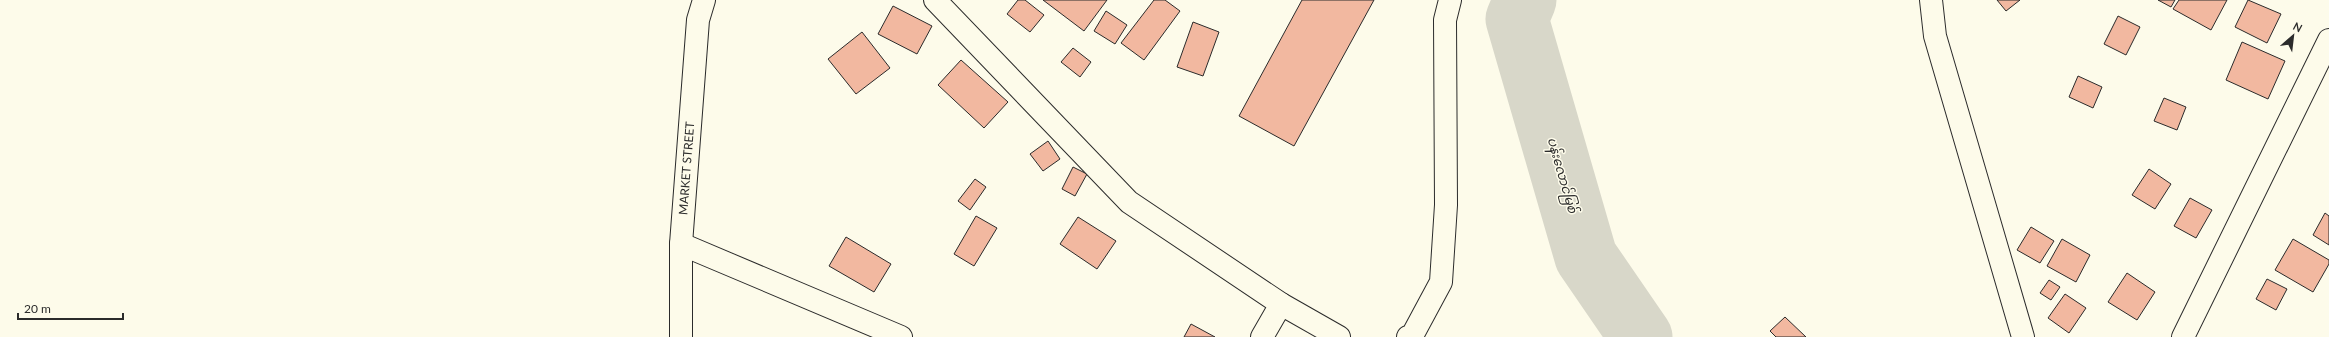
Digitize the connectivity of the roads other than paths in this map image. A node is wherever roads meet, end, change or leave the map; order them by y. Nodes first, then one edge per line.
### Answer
1 (704, 0) edge
2 (935, 0) edge
3 (1450, 0) edge
4 (1931, 0) edge
5 (2329, 40) edge
6 (681, 244) junction
7 (1281, 304) junction
8 (681, 337) edge
9 (901, 337) edge
10 (1262, 337) edge
11 (1339, 337) edge
12 (1408, 337) edge
13 (2022, 337) edge
14 (2183, 337) edge

1 - 6 street, MARKET STREET
2 - 7 street
3 - 12 street
4 - 13 street
5 - 14 street
6 - 8 street, MARKET STREET
6 - 9 street
7 - 10 street
7 - 11 street

